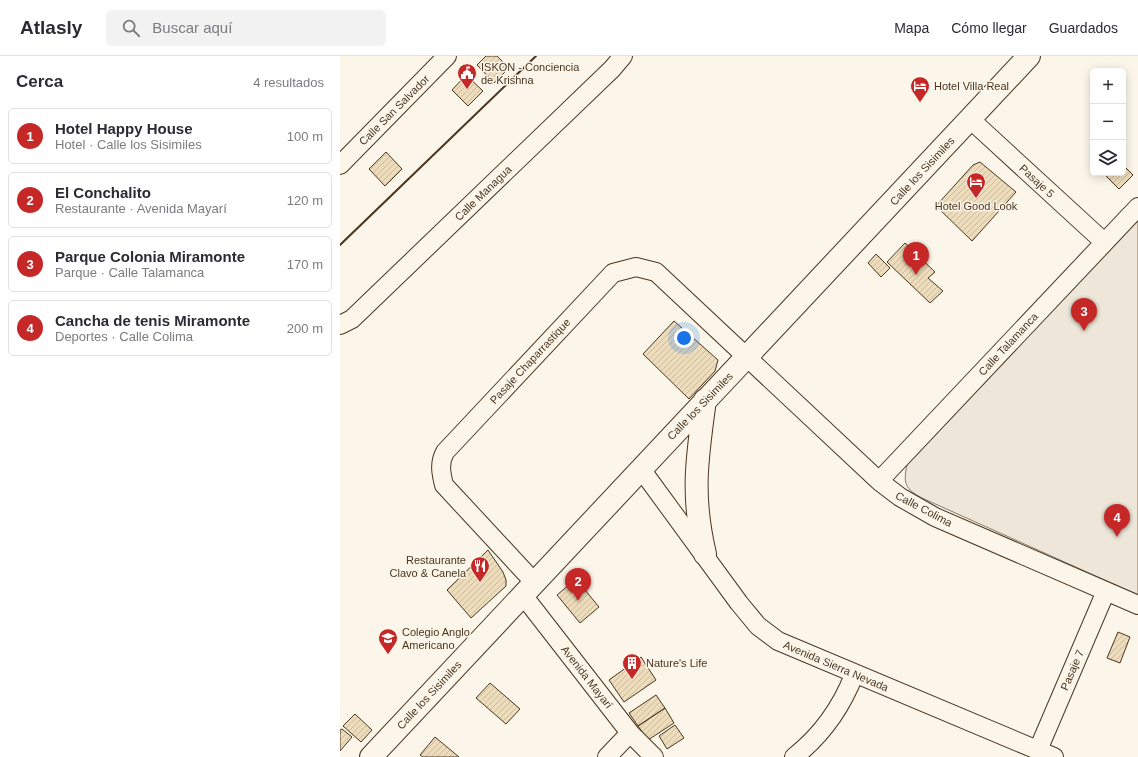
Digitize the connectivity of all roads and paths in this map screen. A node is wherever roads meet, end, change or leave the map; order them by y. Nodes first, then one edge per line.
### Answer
1 (447, 56) edge
2 (623, 56) edge
3 (1029, 56) edge
4 (970, 119) junction
5 (340, 165) edge
6 (1138, 207) edge
7 (1104, 242) junction
8 (340, 325) edge
9 (746, 358) junction
10 (705, 400) junction
11 (641, 469) junction
12 (879, 481) junction
13 (704, 554) junction
14 (528, 588) junction
15 (1106, 591) junction
16 (1138, 605) edge
17 (854, 674) junction
18 (630, 733) junction
19 (1046, 754) edge
20 (371, 757) edge
21 (607, 757) edge
22 (654, 757) edge
23 (794, 757) edge

1 - 5 street, Calle San Salvador
2 - 8 street, Calle Managua
3 - 4 main road, Calle los Sisimiles
4 - 7 street, Pasaje 5
4 - 9 main road, Calle los Sisimiles
6 - 7 street, Calle Talamanca
7 - 12 street, Calle Talamanca
9 - 10 main road, Calle los Sisimiles
9 - 12 street, Calle Colima
9 - 14 street, Pasaje Chaparrastique
10 - 11 main road, Calle los Sisimiles
10 - 13 main road
11 - 13 street, Avenida Sierra Nevada
11 - 14 main road, Calle los Sisimiles
12 - 15 street, Calle Colima
13 - 17 street, Avenida Sierra Nevada
14 - 18 street, Avenida Mayarí
14 - 20 main road, Calle los Sisimiles
15 - 16 street, Calle Colima
15 - 19 street, Pasaje 7
17 - 19 street, Avenida Sierra Nevada
17 - 23 street
18 - 21 street
18 - 22 street, Avenida Mayarí

